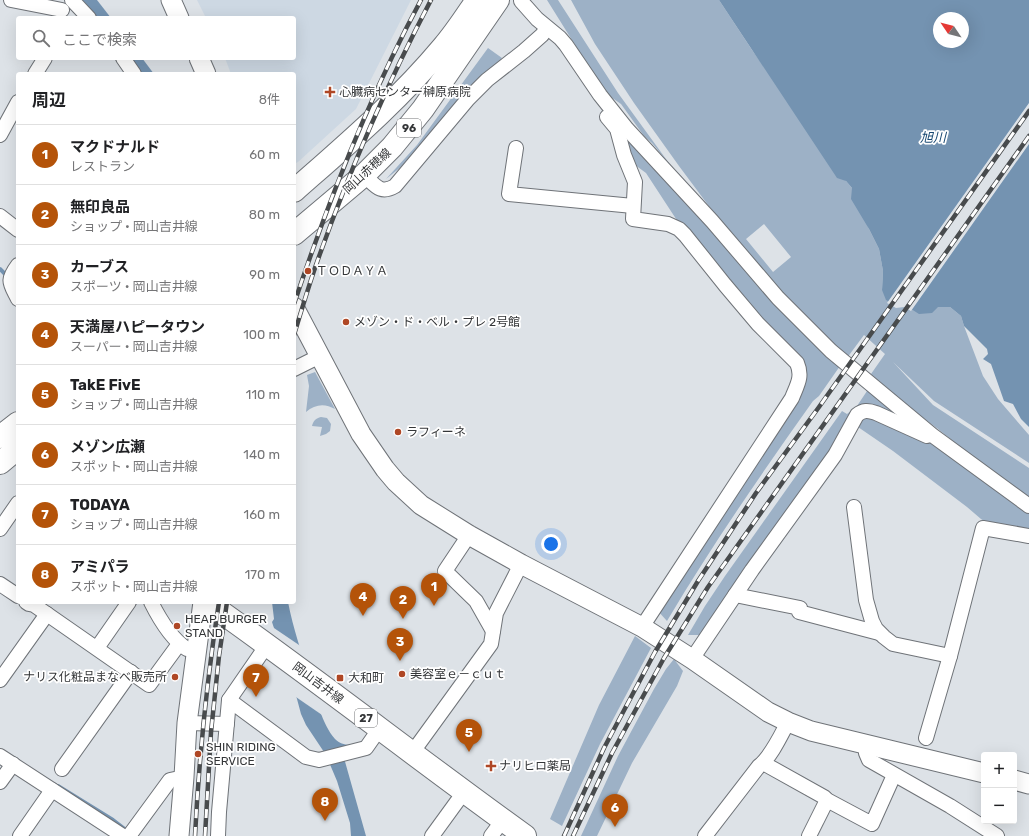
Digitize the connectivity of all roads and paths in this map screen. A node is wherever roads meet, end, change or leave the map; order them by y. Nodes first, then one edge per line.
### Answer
1 (11, 0) edge
2 (170, 0) edge
3 (477, 0) edge
4 (498, 0) edge
5 (521, 1) edge
6 (67, 7) edge
7 (85, 16) edge
8 (178, 16) edge
9 (547, 28) junction
10 (44, 60) edge
11 (124, 60) edge
12 (200, 60) edge
13 (36, 72) edge
14 (133, 72) edge
15 (205, 72) edge
16 (597, 91) junction
17 (16, 106) edge
18 (0, 135) edge
19 (516, 148) dead end
20 (364, 175) junction
21 (296, 189) edge
22 (633, 206) junction
23 (0, 216) edge
24 (16, 228) edge
25 (296, 232) edge
26 (16, 268) edge
27 (16, 295) edge
28 (296, 311) edge
29 (320, 356) junction
30 (296, 368) edge
31 (16, 425) edge
32 (0, 437) edge
33 (939, 440) junction
34 (16, 506) edge
35 (854, 506) dead end
36 (1029, 506) edge
37 (0, 529) edge
38 (469, 535) junction
39 (1029, 536) edge
40 (521, 564) junction
41 (0, 584) edge
42 (16, 595) edge
43 (735, 595) junction
44 (30, 604) edge
45 (128, 604) edge
46 (151, 604) edge
47 (203, 604) edge
48 (210, 604) edge
49 (47, 614) junction
50 (642, 627) junction
51 (493, 630) junction
52 (879, 633) junction
53 (179, 644) junction
54 (267, 644) junction
55 (97, 648) junction
56 (197, 650) junction
57 (950, 656) junction
58 (692, 659) junction
59 (131, 672) junction
60 (0, 680) edge
61 (229, 700) junction
62 (788, 722) junction
63 (187, 723) junction
64 (227, 724) junction
65 (380, 728) junction
66 (926, 738) dead end
67 (865, 744) junction
68 (412, 753) junction
69 (0, 756) edge
70 (764, 763) junction
71 (13, 764) junction
72 (62, 769) dead end
73 (981, 772) edge
74 (894, 775) junction
75 (184, 777) junction
76 (1017, 781) edge
77 (0, 782) edge
78 (1029, 784) edge
79 (52, 790) junction
80 (464, 792) junction
81 (827, 800) junction
82 (497, 828) edge
83 (124, 834) edge
84 (20, 836) edge
85 (179, 836) edge
86 (218, 836) edge
87 (432, 836) edge
88 (525, 836) edge
89 (705, 836) edge
90 (809, 836) edge
91 (997, 836) edge

1 - 6 street
2 - 8 street
3 - 21 main road, 96
4 - 20 main road, 岡山赤穂線 / 96
5 - 9 street
6 - 7 street
9 - 16 street
9 - 20 street
10 - 13 street
11 - 14 street
12 - 15 street
16 - 22 street
16 - 33 street
17 - 18 street
19 - 22 street
20 - 25 main road, 岡山赤穂線 / 96
22 - 50 street
23 - 24 street
26 - 27 street
28 - 29 street
29 - 30 street
29 - 38 street
31 - 32 main road
33 - 36 street
33 - 43 street
34 - 37 street
35 - 52 street
38 - 40 street
38 - 51 street
39 - 57 street
40 - 50 street
40 - 51 street
41 - 42 street
43 - 52 street
43 - 58 street
44 - 49 street
45 - 55 street
46 - 53 street
47 - 56 street
48 - 54 main road, 岡山吉井線 / 27
49 - 55 street
49 - 60 street
50 - 58 street
51 - 68 street
52 - 57 street
53 - 56 street
53 - 59 street
54 - 61 street
54 - 65 main road, 岡山吉井線 / 27
55 - 59 street
56 - 63 street
57 - 66 street
58 - 62 street
59 - 72 street
61 - 64 street
61 - 65 street
62 - 67 street
62 - 70 street
63 - 64 street
63 - 75 street
64 - 86 street
65 - 68 main road, 岡山吉井線 / 27
67 - 73 street
67 - 74 street
68 - 80 main road, 岡山吉井線 / 27
69 - 71 street
70 - 81 street
70 - 89 street
71 - 77 street
71 - 79 street
74 - 81 street
74 - 91 street
75 - 83 street
75 - 85 street
76 - 78 street
79 - 83 street
79 - 84 street
80 - 82 main road, 岡山吉井線 / 27
80 - 87 street
81 - 90 street
82 - 88 main road, 岡山吉井線 / 27

